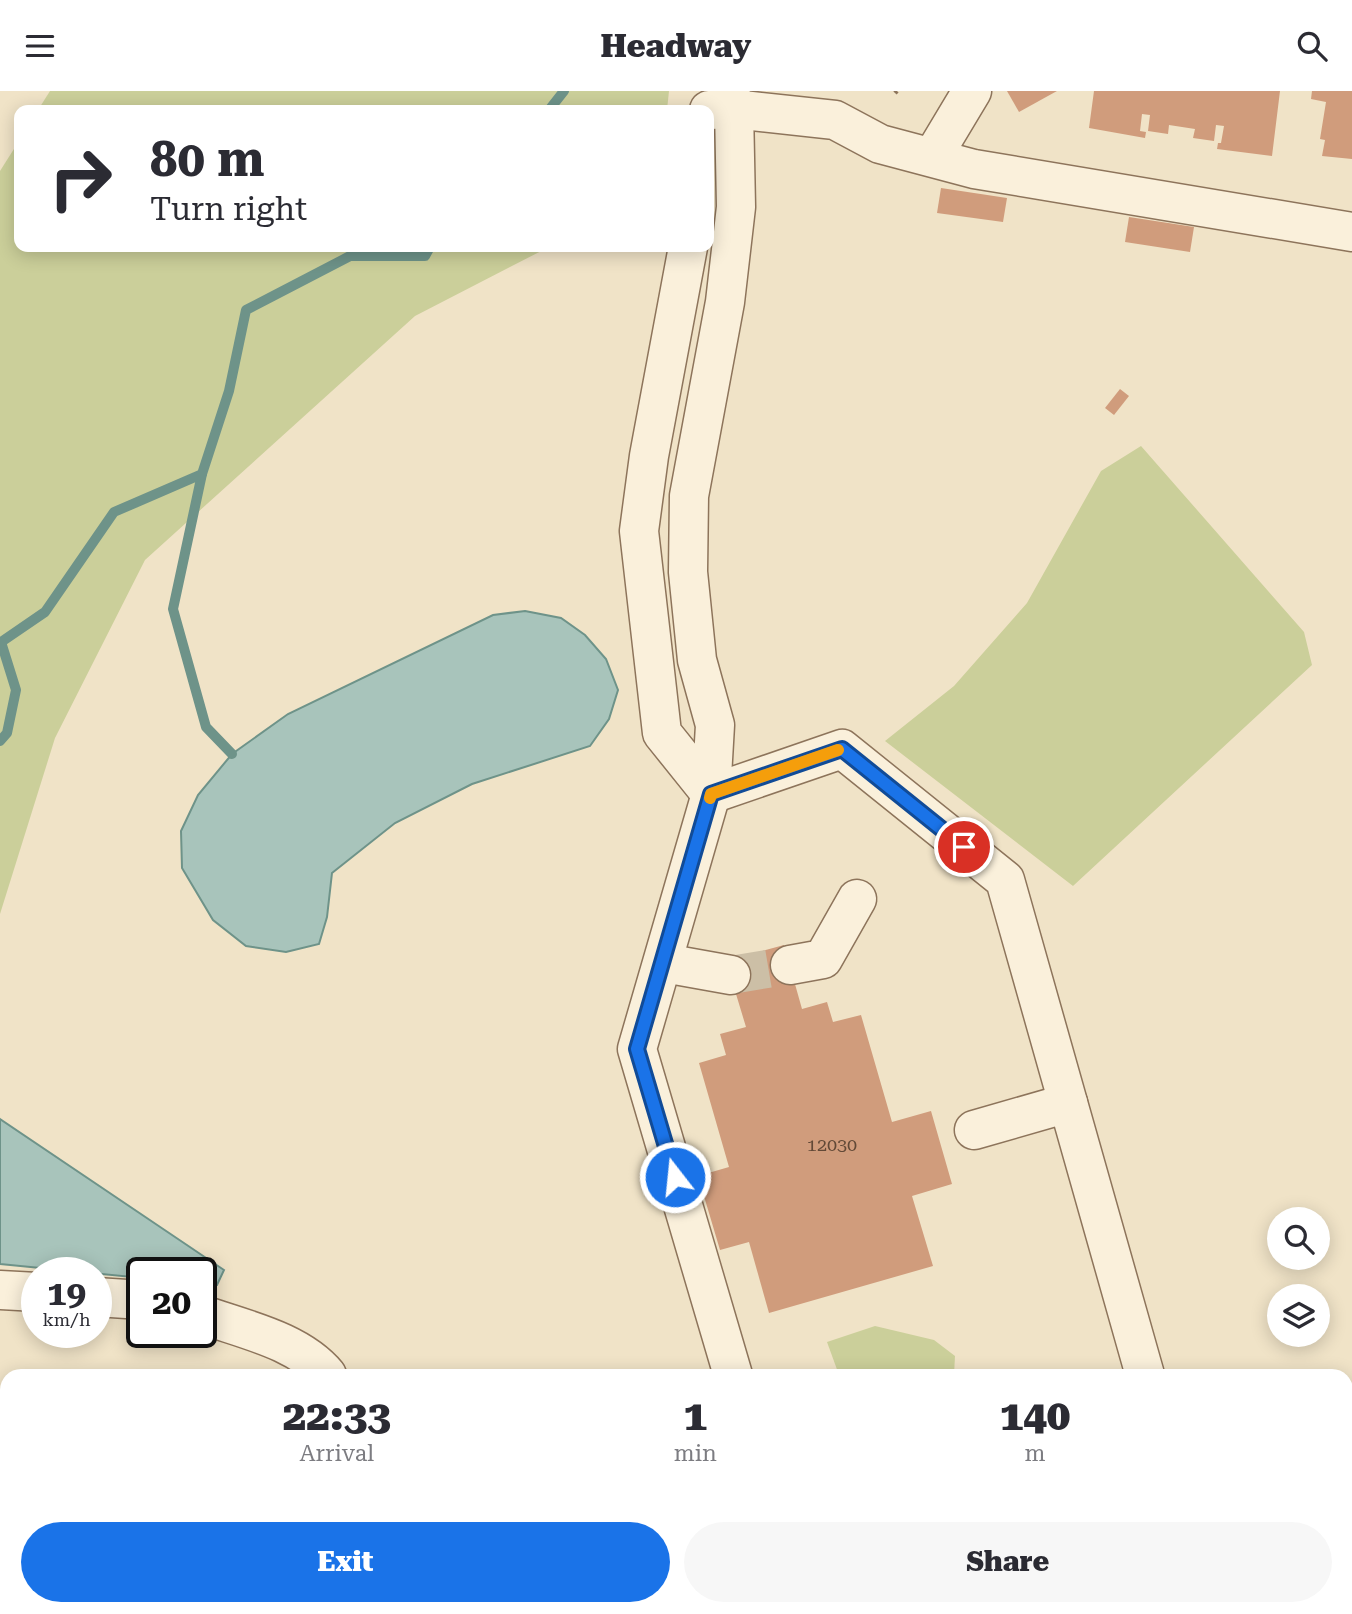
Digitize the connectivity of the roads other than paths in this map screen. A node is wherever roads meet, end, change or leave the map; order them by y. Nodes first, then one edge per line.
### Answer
1 (695, 91) edge
2 (972, 91) edge
3 (718, 105) edge
4 (933, 156) junction
5 (1352, 232) edge
6 (687, 252) edge
7 (711, 794) junction
8 (857, 899) dead end
9 (664, 963) junction
10 (790, 965) tunnel mouth
11 (731, 975) tunnel mouth
12 (1068, 1103) junction
13 (974, 1129) dead end
14 (0, 1290) edge
15 (21, 1291) edge
16 (217, 1320) edge
17 (322, 1369) edge
18 (731, 1369) edge
19 (1143, 1369) edge

1 - 3 street
2 - 4 street
3 - 4 street
3 - 7 street
4 - 5 street
6 - 7 street
7 - 9 street
7 - 12 street
8 - 10 street
9 - 11 street
9 - 18 street
12 - 13 street
12 - 19 street
14 - 15 street
16 - 17 street

